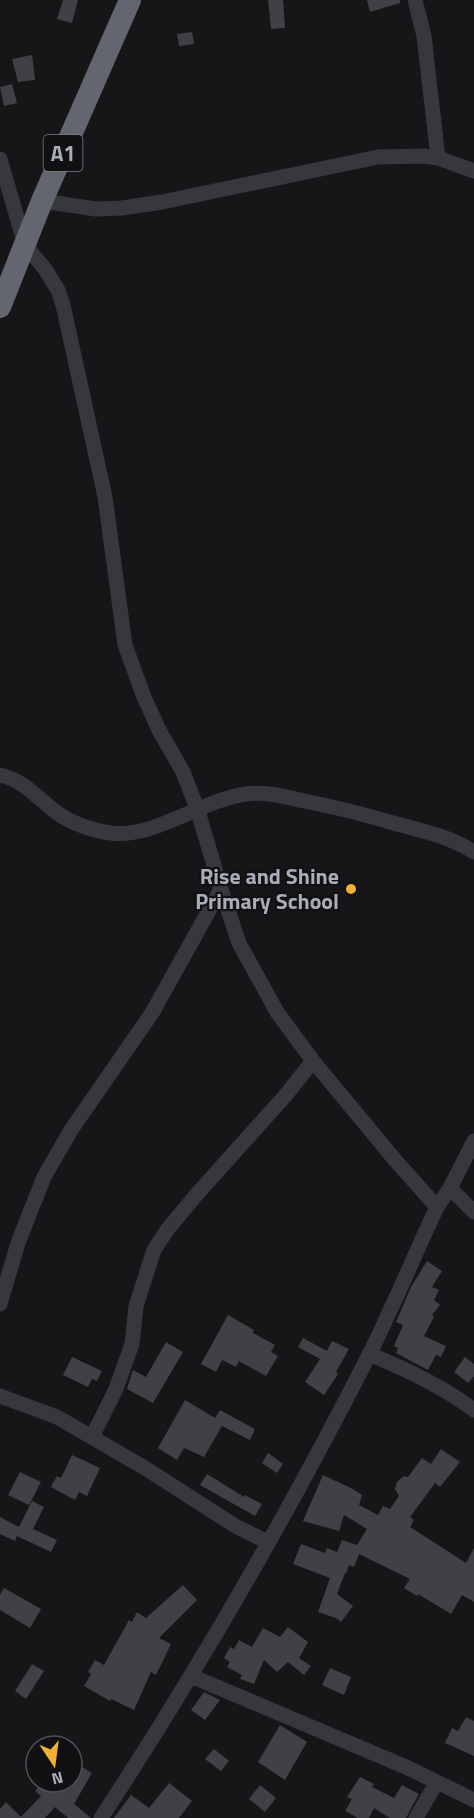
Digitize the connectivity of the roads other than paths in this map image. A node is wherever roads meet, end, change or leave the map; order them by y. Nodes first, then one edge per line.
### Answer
1 (130, 0) edge
2 (415, 0) edge
3 (438, 158) junction
4 (0, 159) edge
5 (474, 171) edge
6 (2, 174) edge
7 (42, 201) junction
8 (25, 245) junction
9 (0, 307) edge
10 (0, 775) edge
11 (197, 808) junction
12 (474, 852) edge
13 (221, 889) junction
14 (313, 1061) junction
15 (474, 1141) edge
16 (450, 1188) junction
17 (437, 1207) junction
18 (474, 1212) edge
19 (0, 1304) edge
20 (369, 1354) junction
21 (0, 1396) edge
22 (474, 1410) edge
23 (92, 1437) junction
24 (268, 1542) junction
25 (190, 1676) junction
26 (437, 1782) junction
27 (474, 1800) edge
28 (101, 1818) edge
29 (416, 1818) edge

1 - 7 highway, A1
2 - 3 street
3 - 5 street
3 - 7 street
4 - 6 street
6 - 8 street
7 - 8 highway, A1
8 - 9 highway, A1
8 - 11 street
10 - 11 street
11 - 12 street
11 - 13 street
13 - 14 street
13 - 19 street
14 - 17 street
14 - 23 street
15 - 16 street
16 - 17 street
16 - 18 street
17 - 20 street
20 - 22 street
20 - 24 street
21 - 23 street
23 - 24 street
24 - 25 street
25 - 26 street
25 - 28 street
26 - 27 street
26 - 29 street

